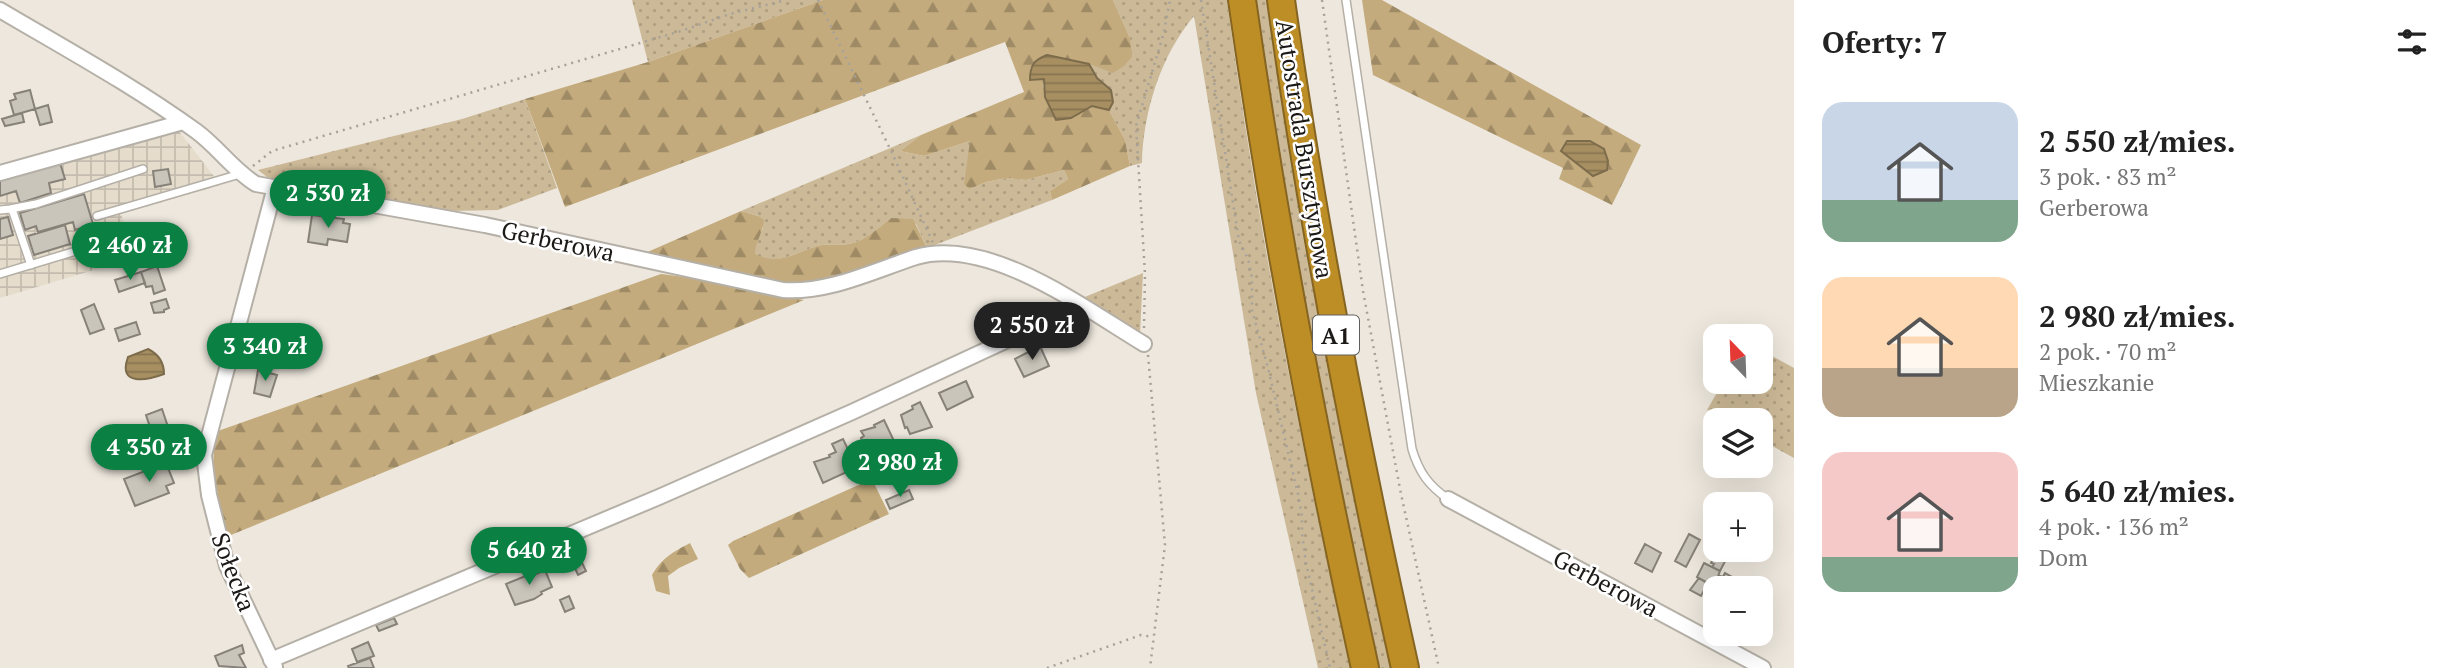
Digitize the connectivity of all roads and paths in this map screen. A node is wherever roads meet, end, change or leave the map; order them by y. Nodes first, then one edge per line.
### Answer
1 (786, 0) edge
2 (818, 0) edge
3 (1201, 0) edge
4 (1242, 0) edge
5 (1281, 0) edge
6 (1322, 0) edge
7 (1346, 0) edge
8 (0, 10) edge
9 (183, 122) junction
10 (143, 169) dead end
11 (0, 173) edge
12 (242, 175) junction
13 (275, 187) junction
14 (10, 209) junction
15 (0, 210) edge
16 (97, 216) dead end
17 (109, 241) dead end
18 (936, 253) junction
19 (30, 265) junction
20 (0, 274) edge
21 (1078, 304) junction
22 (1144, 344) dead end
23 (1448, 499) joint
24 (1153, 638) dead end
25 (273, 664) edge
26 (1047, 668) edge
27 (1329, 668) edge
28 (1365, 668) edge
29 (1405, 668) edge
30 (1439, 668) edge
31 (1763, 668) edge

1 - 12 path
2 - 18 path
3 - 27 path
4 - 28 highway, Autostrada Bursztynowa / A1
5 - 29 highway, Autostrada Bursztynowa / A1
6 - 30 path
7 - 23 lane
8 - 9 street, Gerberowa
9 - 11 street
9 - 12 street, Gerberowa
10 - 14 lane
12 - 13 street, Gerberowa
12 - 16 lane
13 - 18 street, Gerberowa
13 - 25 street, Sołecka
14 - 15 lane
14 - 19 lane
17 - 19 lane
18 - 21 street, Gerberowa
19 - 20 lane
21 - 22 street, Gerberowa
21 - 25 street
23 - 31 street, Gerberowa
24 - 26 path

